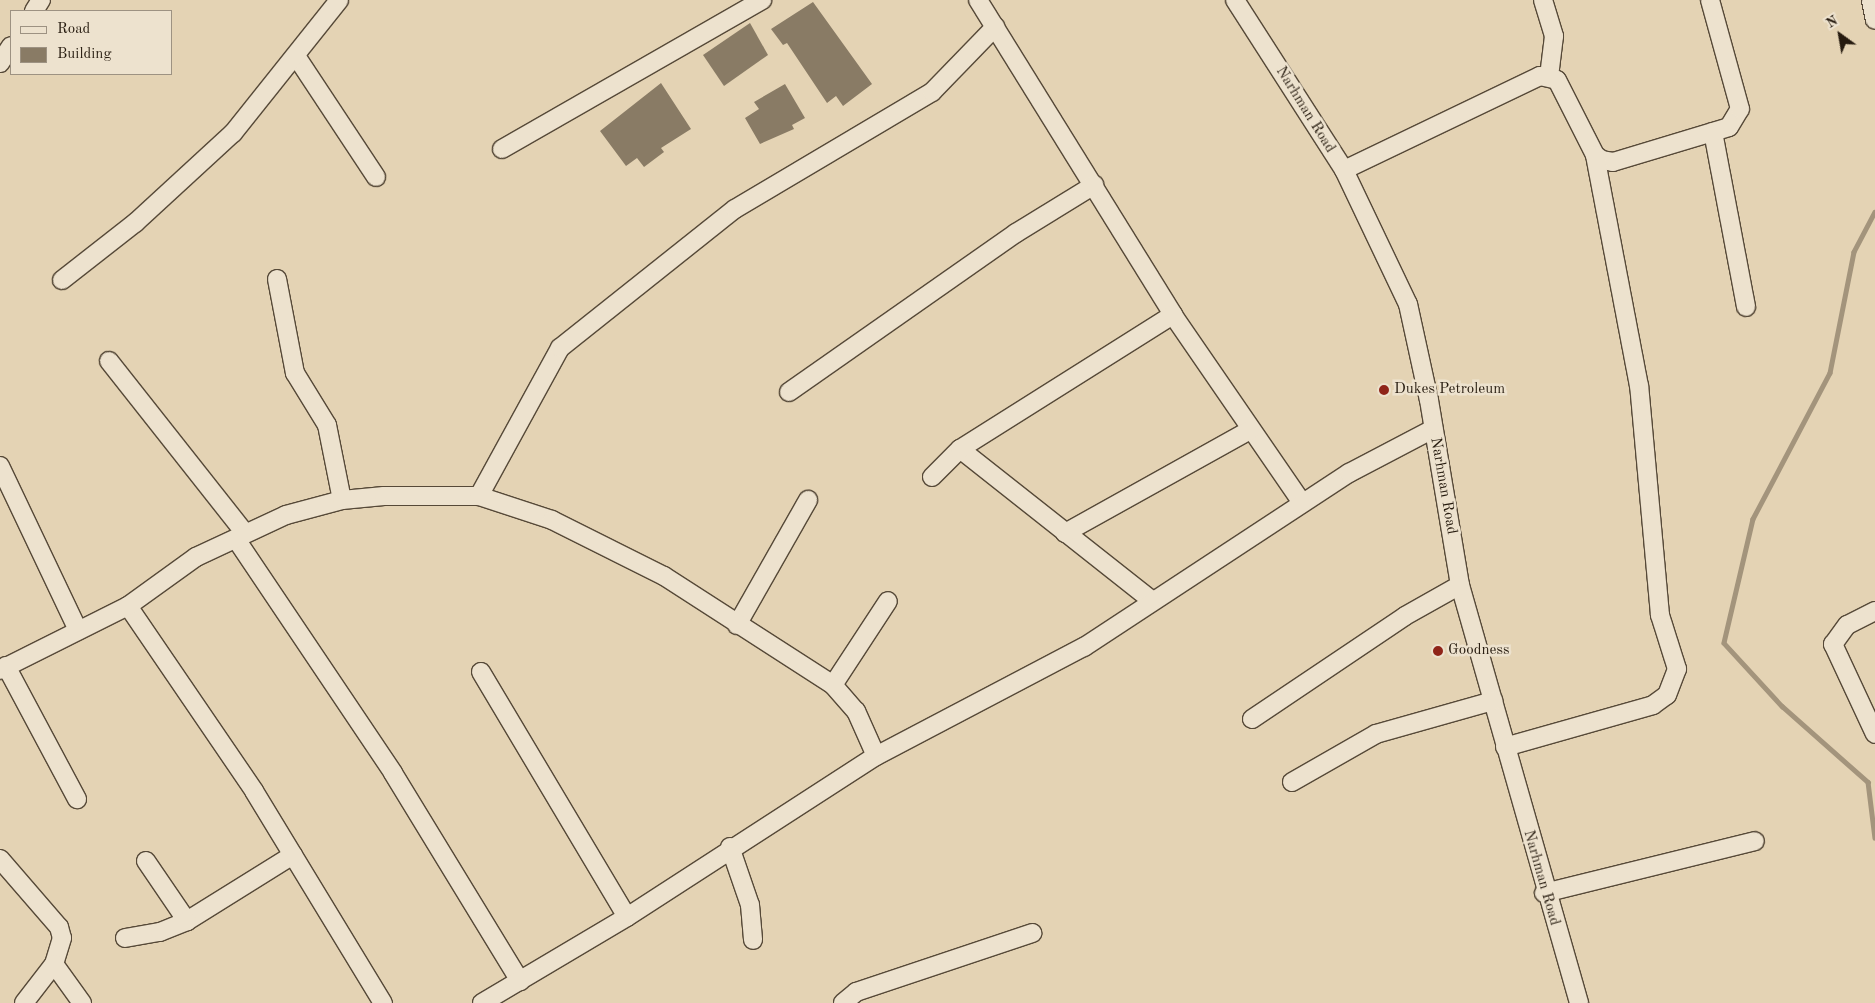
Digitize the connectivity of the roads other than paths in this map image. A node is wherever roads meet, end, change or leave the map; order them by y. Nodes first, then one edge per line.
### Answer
1 (339, 0) edge
2 (762, 0) edge
3 (978, 0) edge
4 (1235, 0) edge
5 (1543, 0) edge
6 (1710, 0) edge
7 (1871, 0) edge
8 (1875, 20) edge
9 (995, 27) junction
10 (10, 48) edge
11 (296, 56) junction
12 (0, 63) edge
13 (1549, 75) junction
14 (1713, 132) junction
15 (502, 149) dead end
16 (1595, 155) junction
17 (1344, 170) junction
18 (376, 177) dead end
19 (1094, 185) junction
20 (277, 279) dead end
21 (62, 280) dead end
22 (1746, 307) dead end
23 (1173, 315) junction
24 (109, 361) dead end
25 (789, 392) dead end
26 (1433, 429) junction
27 (1250, 430) junction
28 (960, 450) junction
29 (0, 466) edge
30 (932, 477) dead end
31 (479, 496) junction
32 (342, 500) junction
33 (808, 500) dead end
34 (1302, 503) junction
35 (1064, 533) junction
36 (240, 536) junction
37 (1460, 585) junction
38 (1151, 600) junction
39 (888, 602) dead end
40 (128, 606) junction
41 (1875, 611) edge
42 (737, 625) junction
43 (78, 630) junction
44 (3, 668) edge
45 (481, 672) dead end
46 (833, 685) junction
47 (1493, 701) junction
48 (1252, 719) dead end
49 (1875, 734) edge
50 (1505, 747) junction
51 (876, 756) junction
52 (1292, 782) dead end
53 (77, 799) dead end
54 (1755, 841) dead end
55 (730, 847) junction
56 (292, 855) junction
57 (0, 859) edge
58 (146, 862) dead end
59 (1544, 893) junction
60 (627, 917) junction
61 (187, 921) junction
62 (1032, 933) dead end
63 (126, 938) dead end
64 (753, 940) dead end
65 (54, 964) junction
66 (520, 981) junction
67 (24, 1003) edge
68 (82, 1003) edge
69 (383, 1003) edge
70 (482, 1003) edge
71 (843, 1003) edge
72 (1579, 1003) edge

1 - 11 street
2 - 15 street
3 - 9 street
4 - 17 street, Narhman Road
5 - 13 street
6 - 14 street
7 - 8 street
9 - 19 street
9 - 31 street
10 - 12 street
11 - 18 street
11 - 21 street
13 - 16 street
13 - 17 street
14 - 16 street
14 - 22 street
16 - 50 street
17 - 26 street, Narhman Road
19 - 23 street
19 - 25 street
20 - 32 street
23 - 27 street
23 - 28 street
24 - 36 street
26 - 34 street
26 - 37 street, Narhman Road
27 - 34 street
27 - 35 street
28 - 30 street
28 - 35 street
29 - 43 street
31 - 32 street
31 - 42 street
32 - 36 street
33 - 42 street
34 - 38 street
35 - 38 street
36 - 40 street
36 - 66 street
37 - 47 street, Narhman Road
37 - 48 street
38 - 51 street
39 - 46 street
40 - 43 street
40 - 56 street
41 - 49 street
42 - 46 street
43 - 44 street
44 - 53 street
45 - 60 street
46 - 51 street
47 - 50 street, Narhman Road
47 - 52 street
50 - 59 street, Narhman Road
51 - 55 street
54 - 59 street
55 - 60 street
55 - 64 street
56 - 61 street
56 - 69 street
57 - 65 street
58 - 61 street
59 - 72 street, Narhman Road
60 - 66 street
61 - 63 street
62 - 71 street
65 - 67 street
65 - 68 street
66 - 70 street

